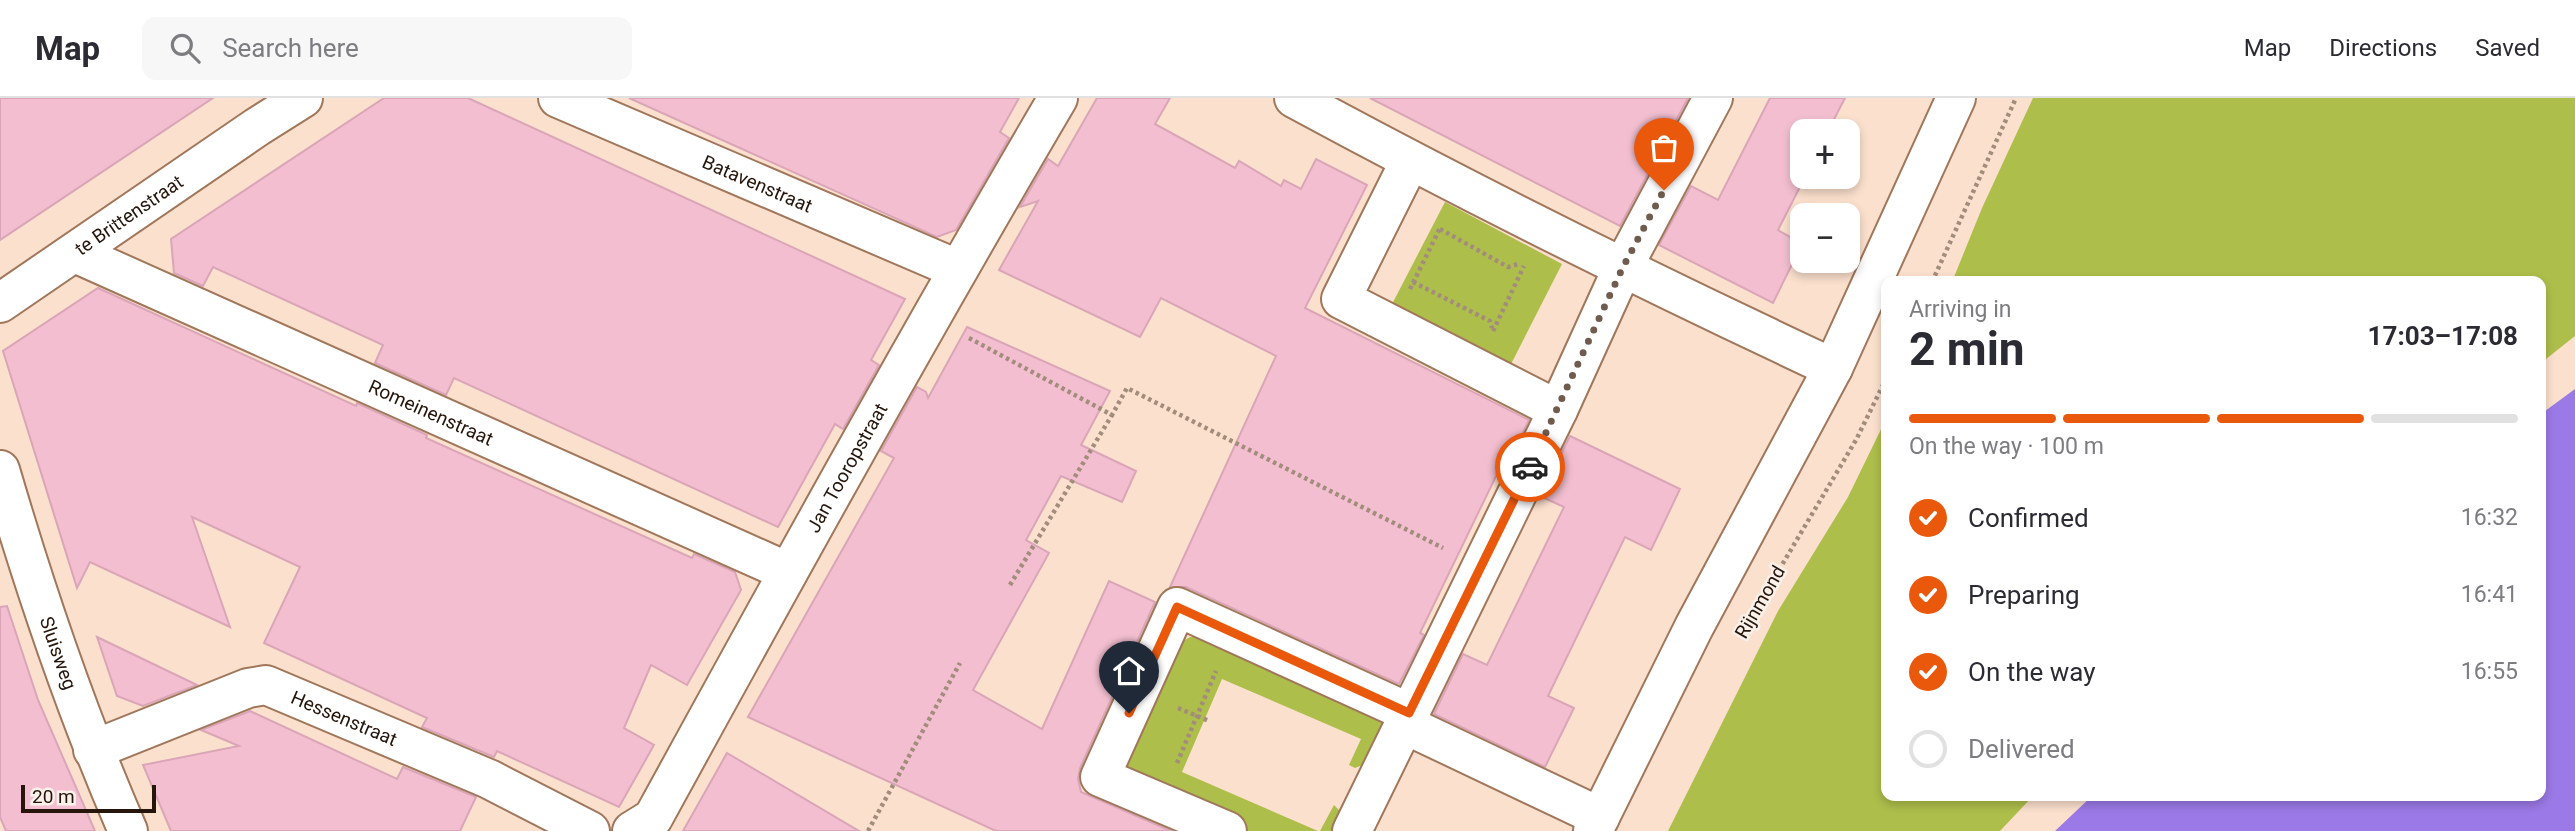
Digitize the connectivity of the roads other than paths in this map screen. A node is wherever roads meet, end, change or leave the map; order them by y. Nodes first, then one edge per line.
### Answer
1 (303, 98) edge
2 (558, 98) edge
3 (1058, 98) edge
4 (1294, 98) edge
5 (1713, 98) edge
6 (1956, 98) edge
7 (256, 113) edge
8 (1410, 161) junction
9 (75, 253) junction
10 (1623, 267) junction
11 (957, 269) junction
12 (0, 303) edge
13 (1833, 368) junction
14 (1558, 410) junction
15 (0, 470) edge
16 (788, 572) junction
17 (1407, 719) junction
18 (93, 750) junction
19 (1597, 824) edge
20 (128, 831) edge
21 (590, 831) edge
22 (632, 831) edge
23 (1227, 831) edge
24 (1352, 831) edge

1 - 7 street, te Brittenstraat
2 - 11 street, Batavenstraat
3 - 11 street, Jan Tooropstraat
4 - 8 street
5 - 10 street
6 - 13 street
7 - 9 street, te Brittenstraat
8 - 10 street
8 - 14 street
9 - 12 street, te Brittenstraat
9 - 16 street, Romeinenstraat
10 - 13 street
10 - 14 street
11 - 16 street, Jan Tooropstraat
13 - 19 street
14 - 17 street
15 - 18 street, Sluisweg
16 - 22 street, Jan Tooropstraat
17 - 19 street
17 - 23 street
17 - 24 street
18 - 20 street, Sluisweg
18 - 21 street, Hessenstraat

